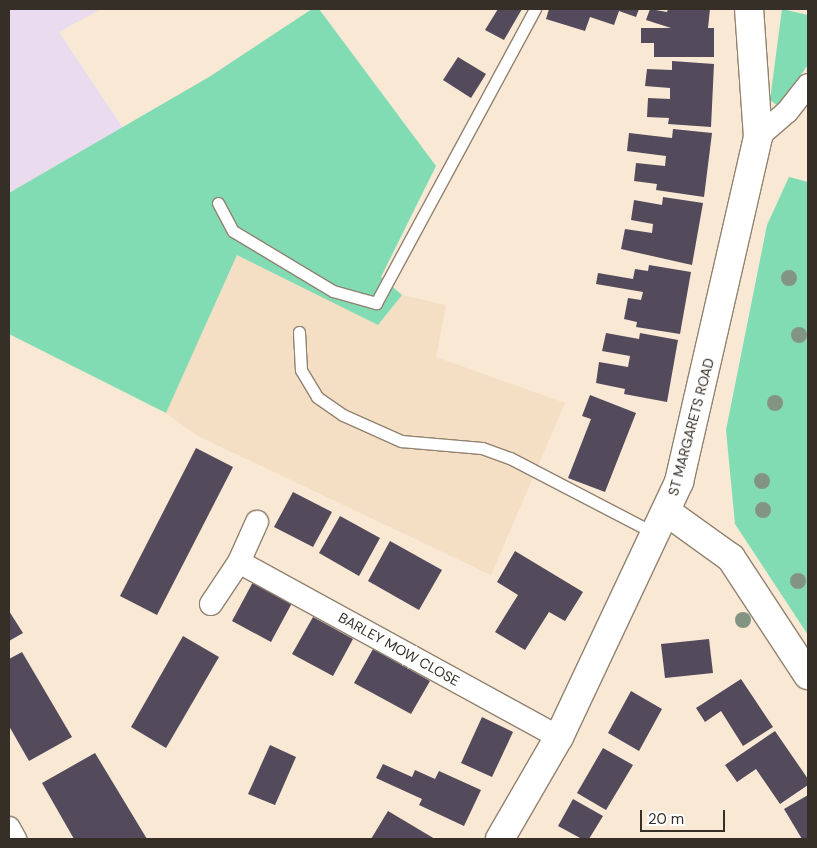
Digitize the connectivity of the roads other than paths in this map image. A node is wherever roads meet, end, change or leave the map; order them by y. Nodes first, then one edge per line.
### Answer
1 (536, 9) edge
2 (750, 9) edge
3 (808, 85) edge
4 (758, 137) junction
5 (218, 203) dead end
6 (299, 332) dead end
7 (257, 522) dead end
8 (662, 523) junction
9 (239, 562) junction
10 (211, 604) dead end
11 (808, 676) edge
12 (559, 737) junction
13 (9, 828) edge
14 (15, 839) edge
15 (500, 839) edge

1 - 5 lane
2 - 4 street, ST MARGARETS ROAD
3 - 4 street
4 - 8 street, ST MARGARETS ROAD
6 - 8 lane
7 - 9 street
8 - 11 street
8 - 12 street, ST MARGARETS ROAD
9 - 10 street
9 - 12 street, BARLEY MOW CLOSE
12 - 15 street, ST MARGARETS ROAD
13 - 14 street

